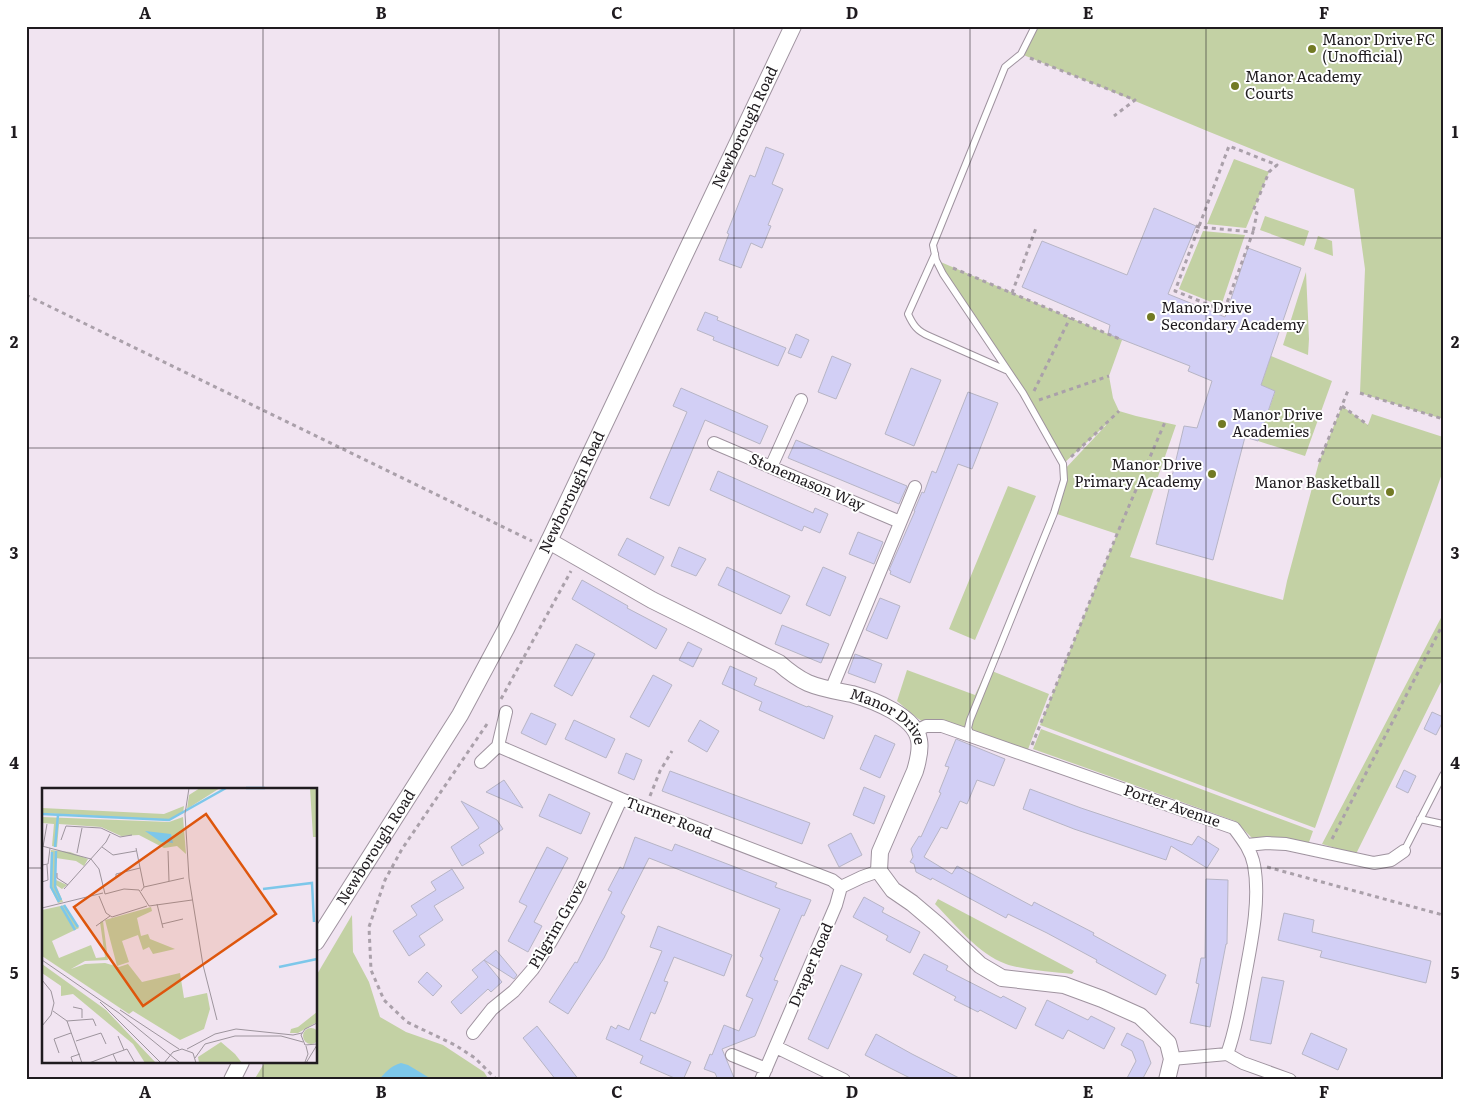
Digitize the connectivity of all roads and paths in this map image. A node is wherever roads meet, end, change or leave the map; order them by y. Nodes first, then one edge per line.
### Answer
1 (793, 26) edge
2 (1035, 26) edge
3 (1020, 54) junction
4 (1114, 116) dead end
5 (1197, 227) junction
6 (1036, 228) dead end
7 (1253, 232) junction
8 (935, 257) junction
9 (1012, 293) junction
10 (26, 295) edge
11 (1070, 318) junction
12 (1122, 340) dead end
13 (1008, 370) junction
14 (1110, 376) dead end
15 (1349, 388) dead end
16 (1360, 393) dead end
17 (801, 400) dead end
18 (1028, 403) junction
19 (1342, 406) junction
20 (1119, 411) dead end
21 (1443, 419) edge
22 (1165, 422) dead end
23 (1368, 425) dead end
24 (714, 443) dead end
25 (1319, 462) dead end
26 (1063, 464) junction
27 (771, 467) junction
28 (914, 487) dead end
29 (900, 522) junction
30 (541, 542) junction
31 (578, 558) junction
32 (1443, 624) edge
33 (831, 690) junction
34 (504, 706) joint
35 (492, 717) dead end
36 (916, 731) junction
37 (965, 734) junction
38 (498, 746) junction
39 (672, 751) dead end
40 (1028, 756) junction
41 (481, 762) dead end
42 (1443, 775) edge
43 (621, 799) junction
44 (645, 808) junction
45 (1420, 819) junction
46 (1443, 824) edge
47 (1247, 845) junction
48 (1404, 851) joint
49 (1325, 853) junction
50 (1253, 862) junction
51 (879, 872) junction
52 (841, 887) junction
53 (1443, 915) edge
54 (318, 939) edge
55 (473, 1033) dead end
56 (776, 1047) junction
57 (1227, 1054) junction
58 (732, 1055) dead end
59 (1172, 1058) junction
60 (240, 1064) edge
61 (764, 1074) edge
62 (232, 1080) edge
63 (497, 1080) edge
64 (844, 1080) edge
65 (1167, 1080) edge
66 (1290, 1080) edge

1 - 30 street, Newborough Road
2 - 3 lane
3 - 4 path
3 - 8 lane
5 - 7 path
5 - 7 path
5 - 7 path
6 - 9 path
8 - 9 path
8 - 13 lane
8 - 13 lane
9 - 11 path
10 - 30 path
11 - 12 path
11 - 18 path
13 - 18 lane
14 - 18 path
15 - 19 path
16 - 21 path
17 - 27 street
18 - 26 lane
19 - 23 path
19 - 25 path
20 - 26 path
22 - 40 path
24 - 27 street, Stonemason Way
26 - 37 lane
27 - 29 street, Stonemason Way
28 - 29 street
29 - 33 street
30 - 31 street, Manor Drive
30 - 54 street, Newborough Road
31 - 33 street, Manor Drive
31 - 34 path
32 - 49 path
33 - 36 street, Manor Drive
34 - 38 street
35 - 63 path
36 - 37 street, Porter Avenue
36 - 51 street, Manor Drive
37 - 40 street, Porter Avenue
38 - 41 street
38 - 43 street, Turner Road
39 - 44 path
40 - 47 street, Porter Avenue
42 - 45 lane
43 - 44 street, Turner Road
43 - 55 street, Pilgrim Grove
44 - 52 street, Turner Road
45 - 46 lane
45 - 48 lane
47 - 49 street
47 - 50 street, Porter Avenue
48 - 49 street
50 - 53 path
50 - 57 street, Porter Avenue
51 - 52 street
51 - 59 street
52 - 56 street, Draper Road
56 - 61 street, Draper Road
56 - 64 street
57 - 59 street
57 - 66 street
58 - 61 street
59 - 65 street
60 - 62 street

